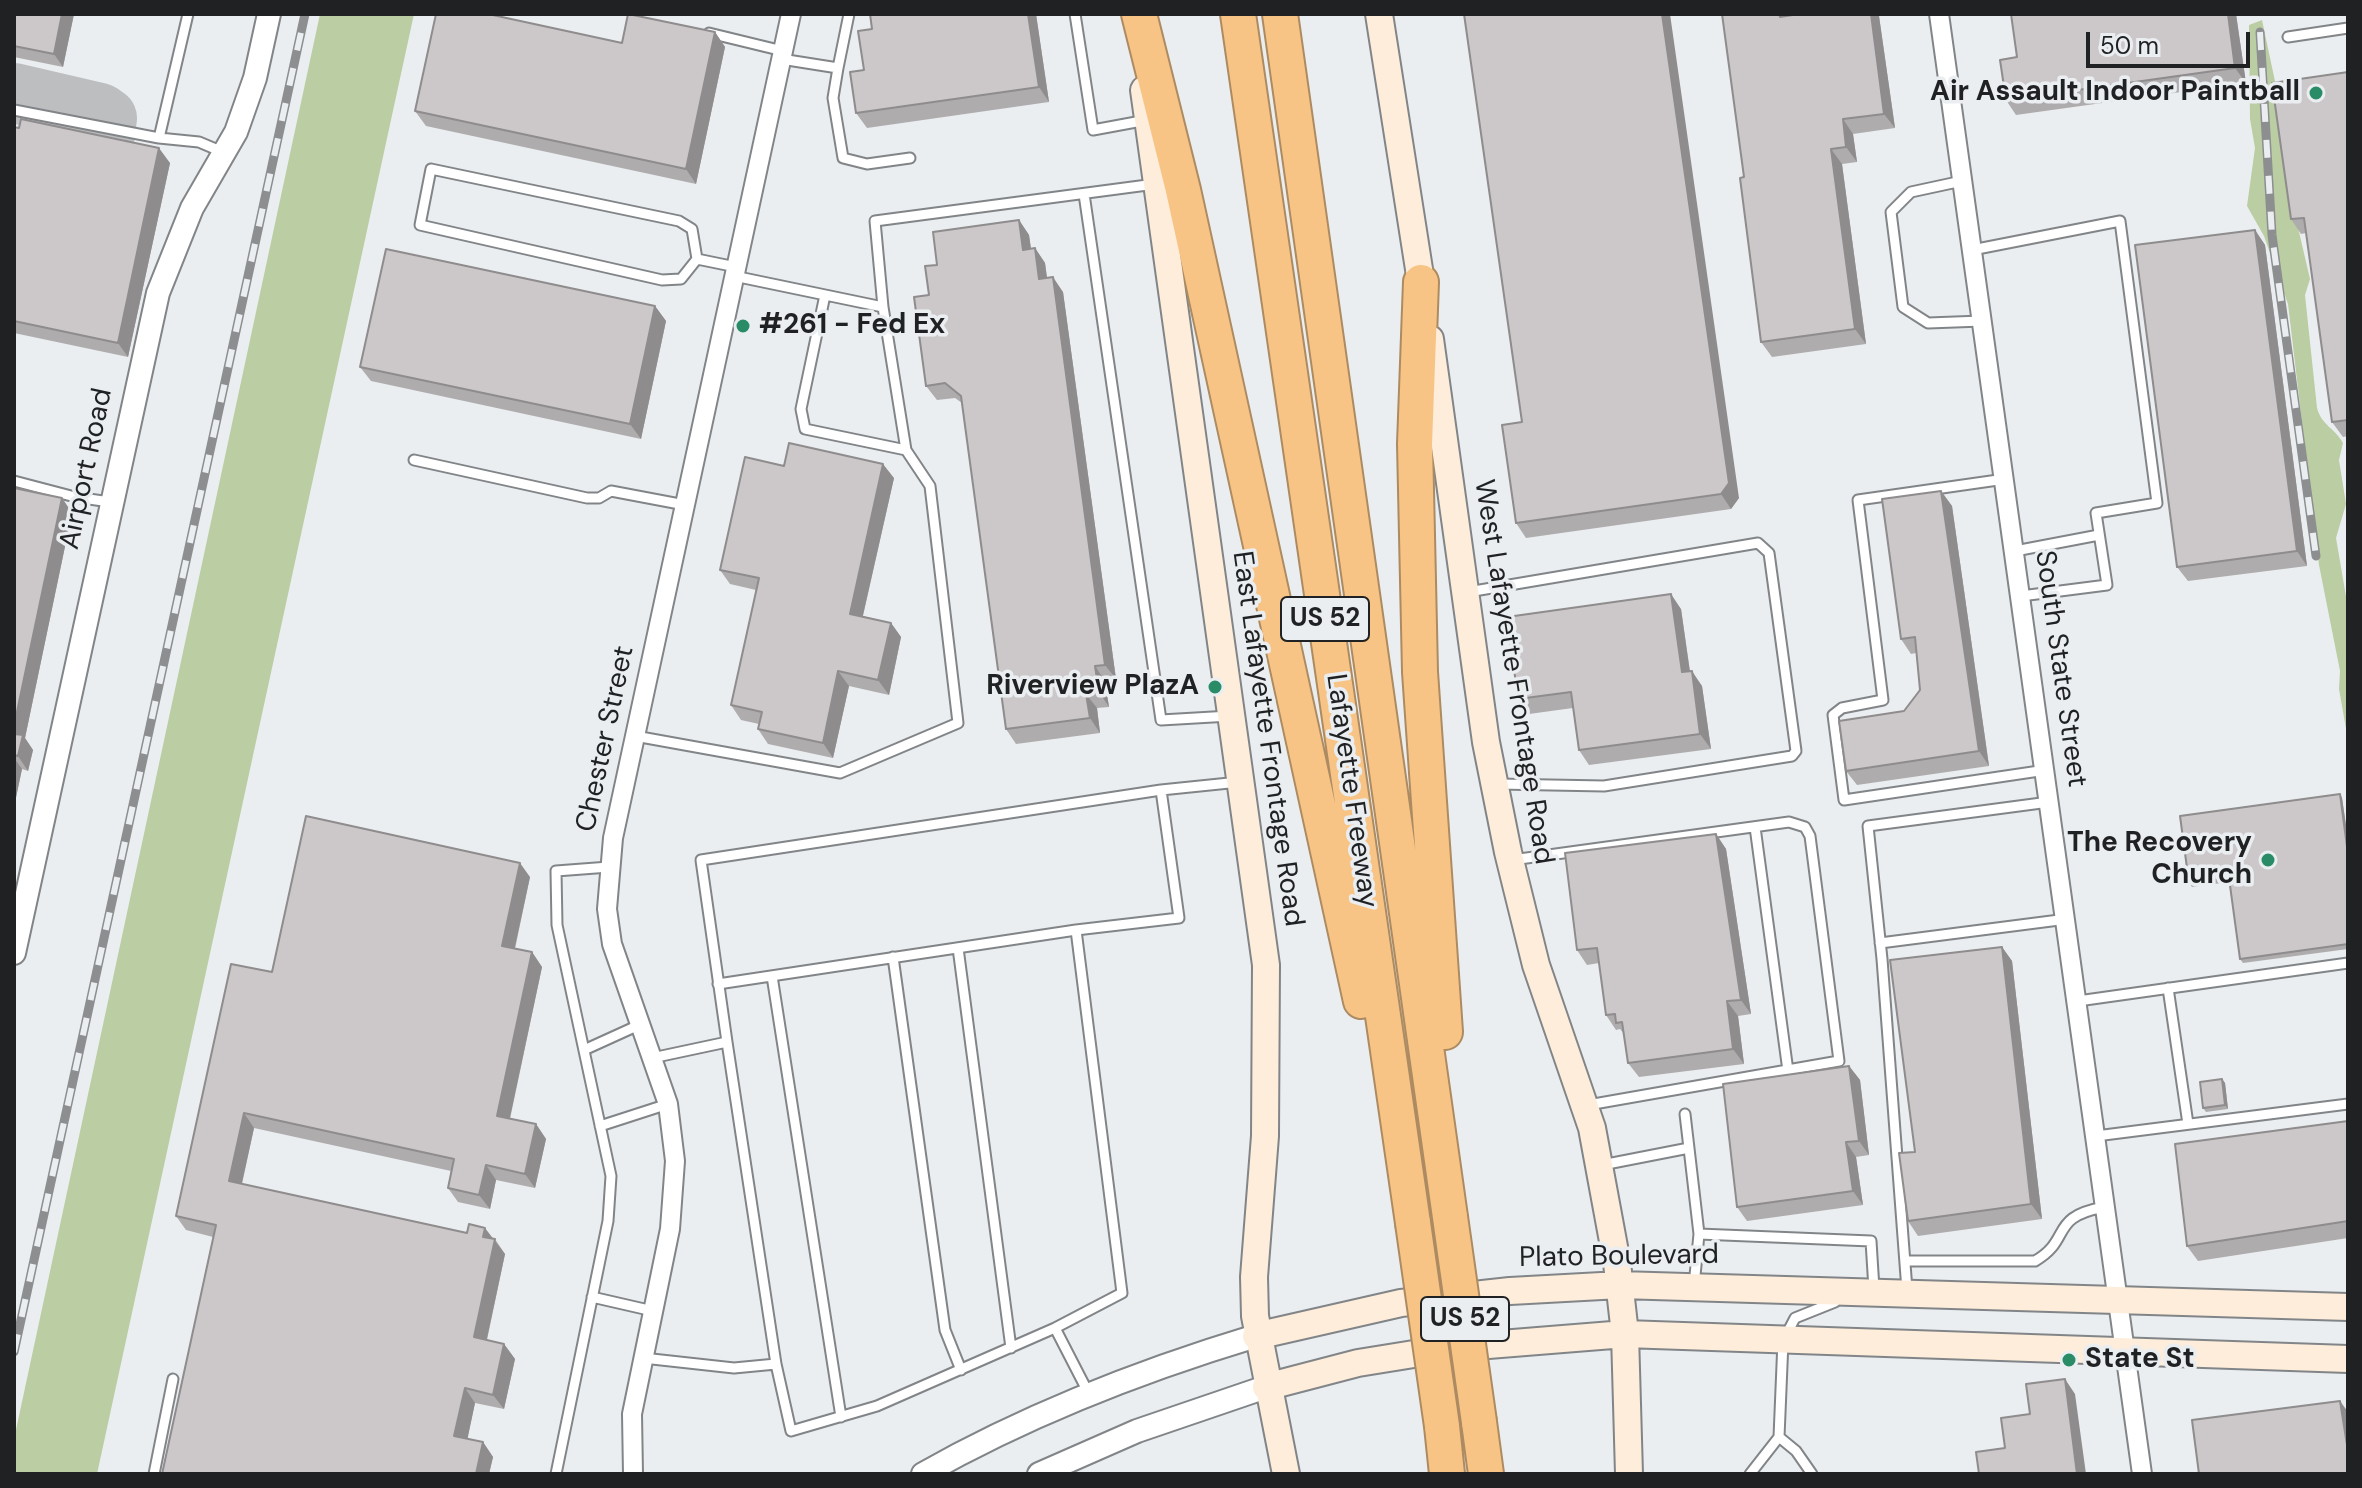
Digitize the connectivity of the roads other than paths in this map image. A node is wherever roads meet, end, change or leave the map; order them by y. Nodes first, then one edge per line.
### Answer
1 (188, 14) edge
2 (269, 14) edge
3 (791, 14) edge
4 (849, 14) edge
5 (1075, 14) edge
6 (1137, 14) edge
7 (1238, 14) edge
8 (1280, 14) edge
9 (1379, 14) edge
10 (1939, 14) edge
11 (2348, 28) edge
12 (697, 31) edge
13 (2288, 37) dead end
14 (782, 55) junction
15 (838, 68) junction
16 (14, 110) edge
17 (1148, 119) junction
18 (159, 138) junction
19 (226, 153) junction
20 (910, 158) dead end
21 (1963, 181) junction
22 (1169, 182) junction
23 (1084, 194) junction
24 (1972, 250) junction
25 (697, 259) junction
26 (735, 271) junction
27 (1421, 282) junction
28 (825, 295) junction
29 (883, 307) junction
30 (1982, 321) junction
31 (906, 450) junction
32 (414, 460) dead end
33 (2005, 479) junction
34 (14, 481) edge
35 (110, 502) junction
36 (685, 505) junction
37 (2099, 535) junction
38 (2015, 551) junction
39 (1465, 593) junction
40 (2021, 596) junction
41 (1233, 715) junction
42 (635, 736) junction
43 (2046, 770) junction
44 (1243, 782) junction
45 (1495, 784) junction
46 (1161, 790) junction
47 (2051, 802) junction
48 (1755, 827) junction
49 (1510, 860) junction
50 (609, 867) junction
51 (2067, 919) junction
52 (1076, 930) junction
53 (1880, 943) junction
54 (958, 948) junction
55 (14, 953) edge
56 (893, 957) junction
57 (2348, 963) edge
58 (772, 976) junction
59 (718, 984) junction
60 (2168, 988) junction
61 (2078, 1001) junction
62 (639, 1025) junction
63 (727, 1042) junction
64 (584, 1050) junction
65 (652, 1058) junction
66 (1788, 1071) junction
67 (668, 1104) junction
68 (2348, 1104) edge
69 (1584, 1106) junction
70 (1685, 1114) dead end
71 (2188, 1124) junction
72 (600, 1126) junction
73 (2096, 1136) junction
74 (1689, 1148) junction
75 (1599, 1166) junction
76 (1448, 1204) junction
77 (2105, 1207) junction
78 (1411, 1211) junction
79 (1699, 1234) junction
80 (1905, 1261) junction
81 (1620, 1285) junction
82 (1694, 1286) junction
83 (1874, 1292) junction
84 (1908, 1293) junction
85 (592, 1297) junction
86 (2118, 1299) junction
87 (2348, 1307) edge
88 (653, 1311) junction
89 (1055, 1328) junction
90 (1625, 1334) junction
91 (1256, 1336) junction
92 (1783, 1341) junction
93 (1011, 1348) junction
94 (2126, 1353) junction
95 (643, 1358) junction
96 (2348, 1359) edge
97 (776, 1364) junction
98 (961, 1370) junction
99 (173, 1379) dead end
100 (1266, 1387) junction
101 (1089, 1394) junction
102 (841, 1417) junction
103 (1779, 1437) junction
104 (154, 1474) edge
105 (556, 1474) edge
106 (633, 1474) edge
107 (923, 1474) edge
108 (1039, 1474) edge
109 (1286, 1474) edge
110 (1447, 1474) edge
111 (1486, 1474) edge
112 (1629, 1474) edge
113 (1750, 1474) edge
114 (1812, 1474) edge
115 (2142, 1474) edge

1 - 18 lane
2 - 19 street, Airport Road
3 - 14 street, Chester Street
4 - 15 lane
5 - 17 lane
6 - 17 main road, East Lafayette Frontage Road
6 - 22 highway
7 - 78 highway, Lafayette Freeway / US 52
8 - 76 highway, Lafayette Freeway / US 52
9 - 27 main road, West Lafayette Frontage Road
10 - 21 street, South State Street
11 - 13 lane
12 - 14 lane
14 - 15 lane
14 - 26 street, Chester Street
15 - 20 lane
16 - 18 lane
17 - 22 main road, East Lafayette Frontage Road
18 - 19 lane
19 - 35 street, Airport Road
21 - 24 street, South State Street
21 - 30 lane
22 - 23 lane
22 - 41 main road, East Lafayette Frontage Road
22 - 78 highway
23 - 29 lane
23 - 41 lane
24 - 30 street, South State Street
24 - 37 lane
25 - 25 lane
25 - 26 lane
26 - 28 lane
26 - 36 street, Chester Street
27 - 39 main road, West Lafayette Frontage Road
27 - 76 highway
28 - 29 lane
28 - 31 lane
29 - 31 lane
30 - 33 street, South State Street
31 - 42 lane
32 - 36 lane
33 - 38 street, South State Street
33 - 43 lane
34 - 35 lane
35 - 55 street, Airport Road
36 - 42 street, Chester Street
37 - 38 lane
37 - 40 lane
38 - 40 street, South State Street
39 - 45 main road, West Lafayette Frontage Road
39 - 45 lane
40 - 43 street, South State Street
41 - 44 main road, East Lafayette Frontage Road
42 - 50 street, Chester Street
43 - 47 street, South State Street
44 - 46 lane
44 - 91 main road, East Lafayette Frontage Road
45 - 49 main road, West Lafayette Frontage Road
46 - 52 lane
46 - 59 lane
47 - 51 street, South State Street
47 - 53 lane
48 - 49 lane
48 - 66 lane
48 - 66 lane
49 - 69 main road, West Lafayette Frontage Road
50 - 62 street, Chester Street
50 - 64 lane
51 - 53 lane
51 - 61 street, South State Street
52 - 54 lane
52 - 89 lane
53 - 80 lane
54 - 56 lane
54 - 93 lane
56 - 58 lane
56 - 98 lane
57 - 60 lane
58 - 59 lane
58 - 102 lane
59 - 63 lane
60 - 61 lane
60 - 71 lane
61 - 73 street, South State Street
62 - 64 lane
62 - 65 street, Chester Street
63 - 65 lane
63 - 97 lane
64 - 72 lane
65 - 67 street, Chester Street
66 - 69 lane
67 - 72 lane
67 - 88 street, Chester Street
68 - 71 lane
69 - 75 main road, West Lafayette Frontage Road
70 - 74 lane
71 - 73 lane
72 - 85 lane
73 - 77 street, South State Street
74 - 75 lane
74 - 79 lane
75 - 81 main road, West Lafayette Frontage Road
76 - 111 highway, Lafayette Freeway / US 52, bridge
77 - 80 lane
77 - 86 street, South State Street
78 - 110 highway, Lafayette Freeway / US 52, bridge
79 - 82 lane
79 - 83 lane
80 - 84 lane
81 - 82 main road, Plato Boulevard
81 - 90 main road, West Lafayette Frontage Road
81 - 91 main road, Plato Boulevard
82 - 83 main road, Plato Boulevard
83 - 84 main road, Plato Boulevard
83 - 92 lane
84 - 86 main road, Plato Boulevard
85 - 88 lane
85 - 105 lane
86 - 87 main road, Plato Boulevard
86 - 94 street, South State Street
88 - 95 street, Chester Street
89 - 93 lane
89 - 101 lane
90 - 92 main road
90 - 100 main road
90 - 112 main road, West Lafayette Frontage Road
91 - 100 main road, East Lafayette Frontage Road
91 - 101 street, Plato Boulevard
92 - 94 main road
92 - 103 lane
93 - 98 lane
94 - 96 main road
94 - 115 street, South State Street
95 - 97 lane
95 - 106 street, Chester Street
97 - 102 lane
98 - 102 lane
99 - 104 lane
100 - 108 street
100 - 109 main road, East Lafayette Frontage Road
101 - 107 street, Plato Boulevard
103 - 113 lane
103 - 114 lane

